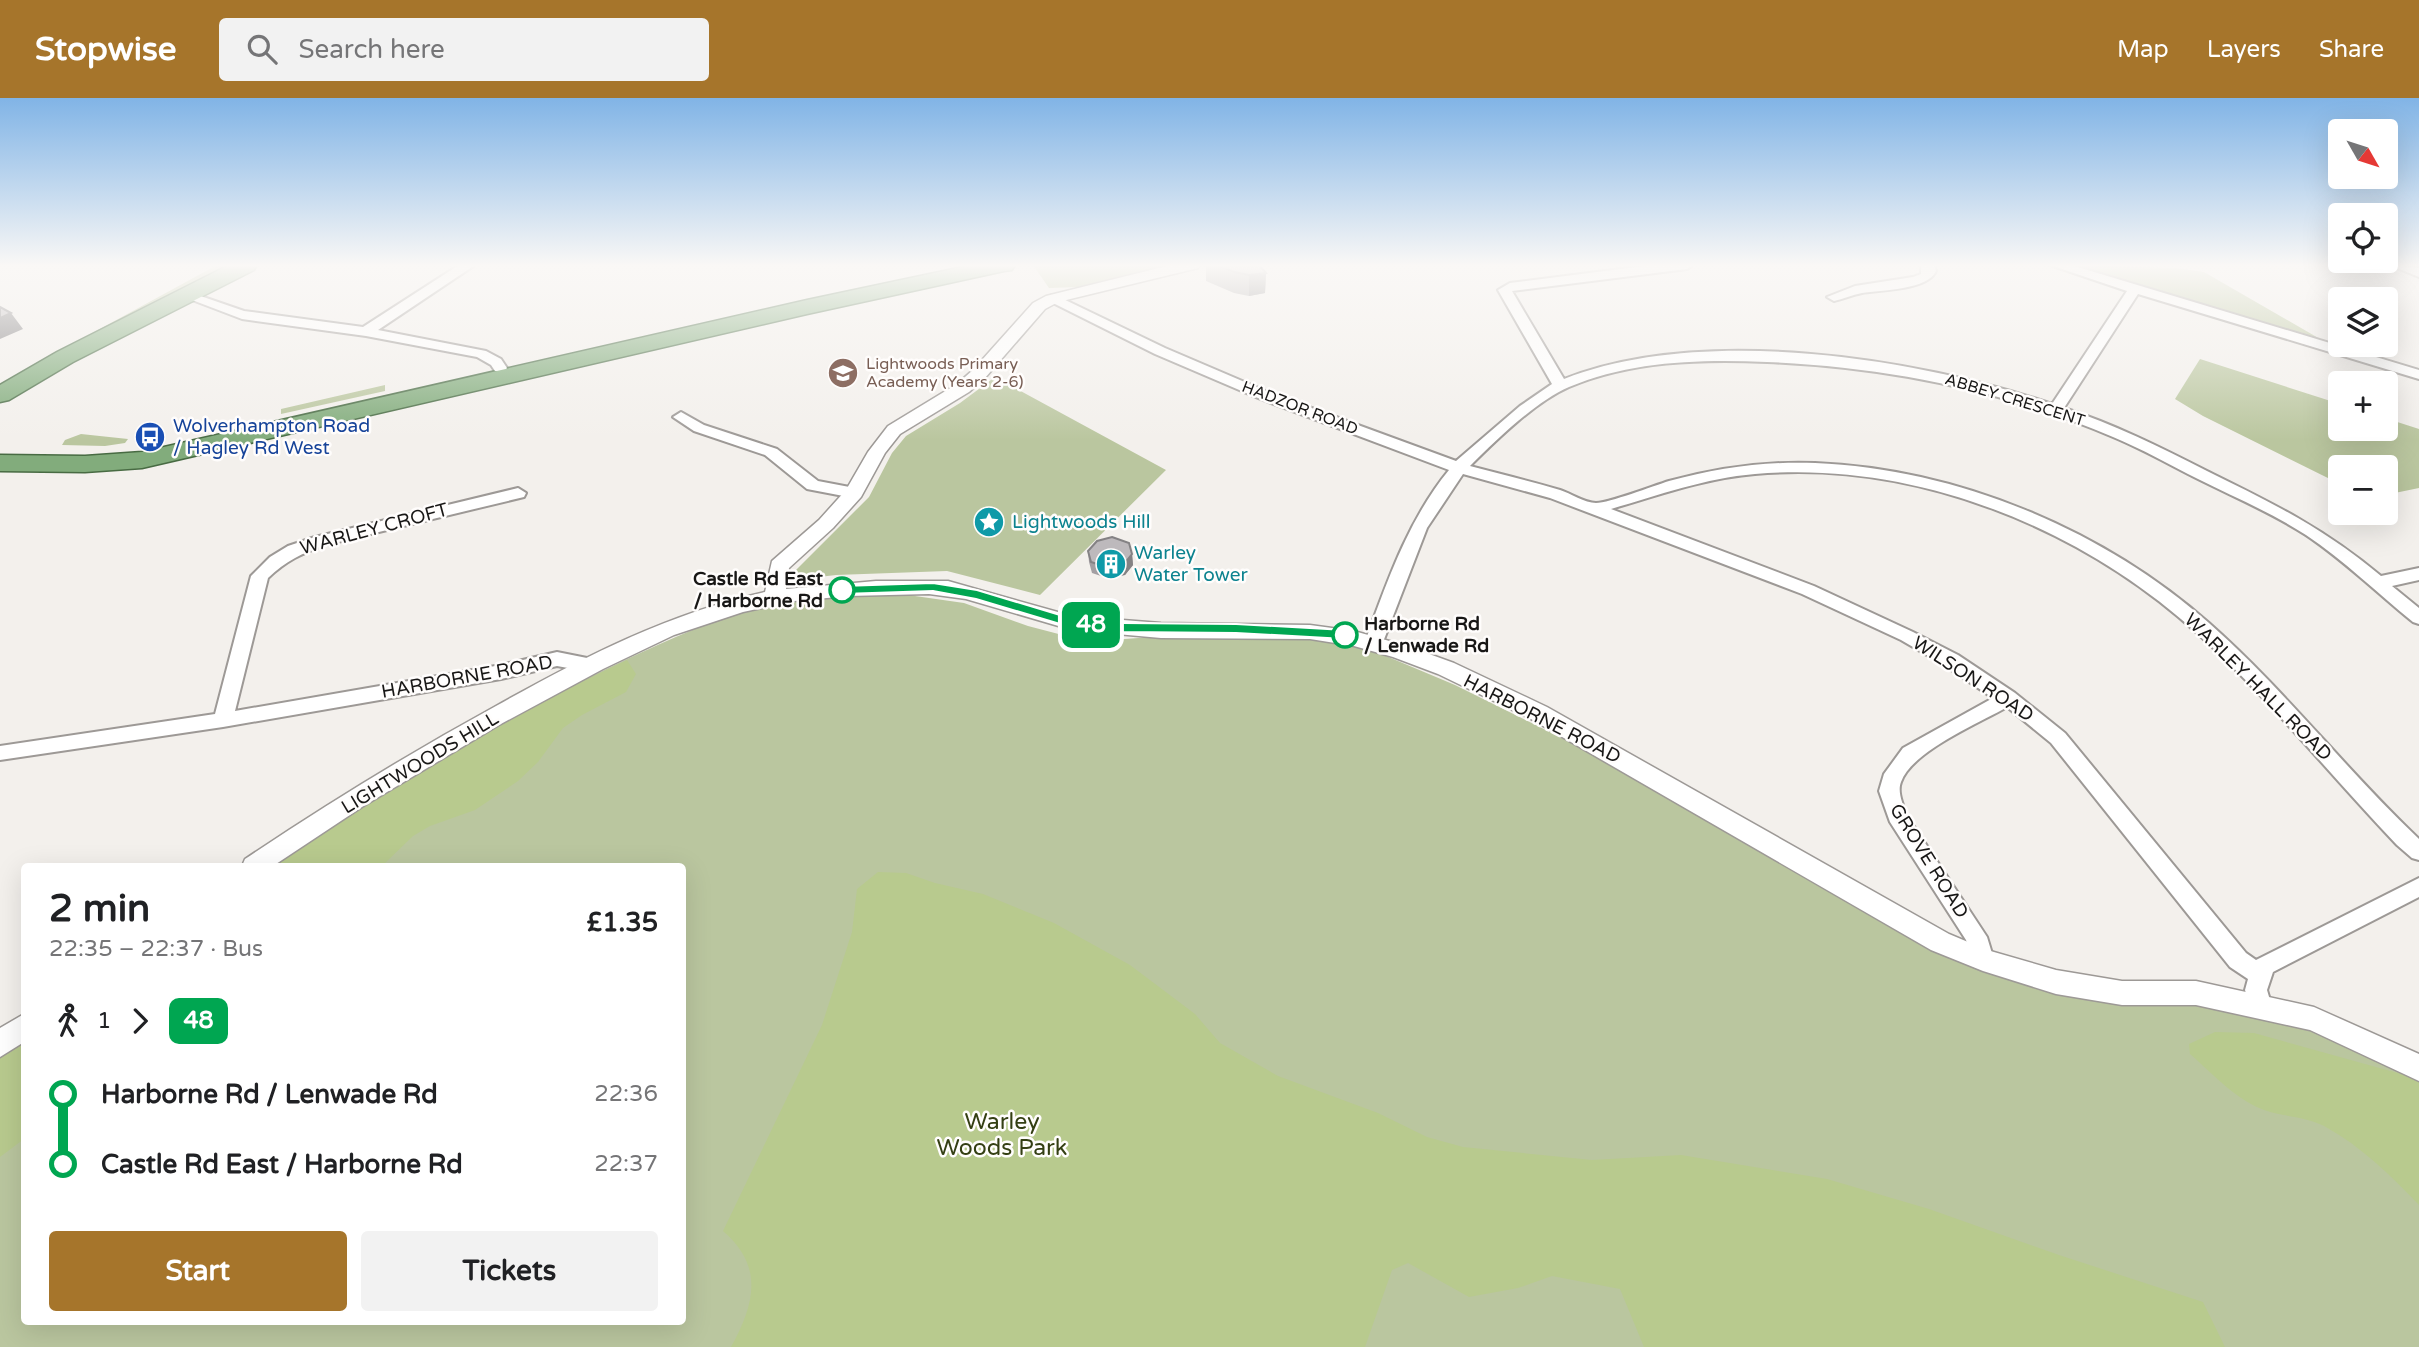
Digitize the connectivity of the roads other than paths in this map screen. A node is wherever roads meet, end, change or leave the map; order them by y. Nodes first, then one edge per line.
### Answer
1 (98, 323) edge
2 (131, 323) edge
3 (302, 323) edge
4 (379, 323) edge
5 (711, 323) edge
6 (731, 323) edge
7 (1024, 323) edge
8 (1102, 323) edge
9 (1524, 323) edge
10 (2111, 323) edge
11 (2248, 323) edge
12 (366, 332) junction
13 (501, 373) junction
14 (2419, 375) edge
15 (0, 378) edge
16 (1560, 386) junction
17 (0, 395) edge
18 (2056, 410) junction
19 (681, 417) dead end
20 (714, 421) dead end
21 (699, 428) junction
22 (0, 443) edge
23 (0, 463) edge
24 (1459, 468) junction
25 (518, 492) dead end
26 (854, 493) junction
27 (1556, 494) joint
28 (1593, 509) junction
29 (2419, 574) edge
30 (2377, 583) junction
31 (775, 598) junction
32 (2419, 618) edge
33 (1374, 642) junction
34 (590, 665) junction
35 (2008, 698) junction
36 (223, 720) junction
37 (0, 753) edge
38 (2419, 852) edge
39 (259, 863) edge
40 (2419, 887) edge
41 (1983, 960) junction
42 (2260, 975) junction
43 (2260, 1007) junction
44 (21, 1028) edge
45 (0, 1044) edge
46 (2419, 1068) edge

1 - 15 highway
2 - 17 highway
3 - 12 street
4 - 12 street
5 - 13 highway
6 - 13 highway
7 - 26 street
8 - 24 street, HADZOR ROAD
9 - 16 street
10 - 18 street
11 - 14 street
12 - 13 street
13 - 22 highway
13 - 23 highway
16 - 18 street, ABBEY CRESCENT
16 - 24 street, ABBEY CRESCENT
18 - 30 street, ABBEY CRESCENT
19 - 21 street
20 - 21 street
21 - 26 street
24 - 27 street, HADZOR ROAD
24 - 33 street, ABBEY CRESCENT
25 - 36 street, WARLEY CROFT
26 - 31 street
27 - 28 street, WILSON ROAD
28 - 35 street, WILSON ROAD
28 - 38 street, WARLEY HALL ROAD
29 - 30 street
30 - 32 street, ABBEY CRESCENT
31 - 33 street, HARBORNE ROAD
31 - 34 street, HARBORNE ROAD
33 - 41 street, HARBORNE ROAD
34 - 36 street, HARBORNE ROAD
34 - 39 street, LIGHTWOODS HILL
35 - 41 street, GROVE ROAD
35 - 42 street, WILSON ROAD
36 - 37 street, HARBORNE ROAD
40 - 42 street
41 - 43 street, HARBORNE ROAD
42 - 43 street
43 - 46 street, HARBORNE ROAD
44 - 45 street

